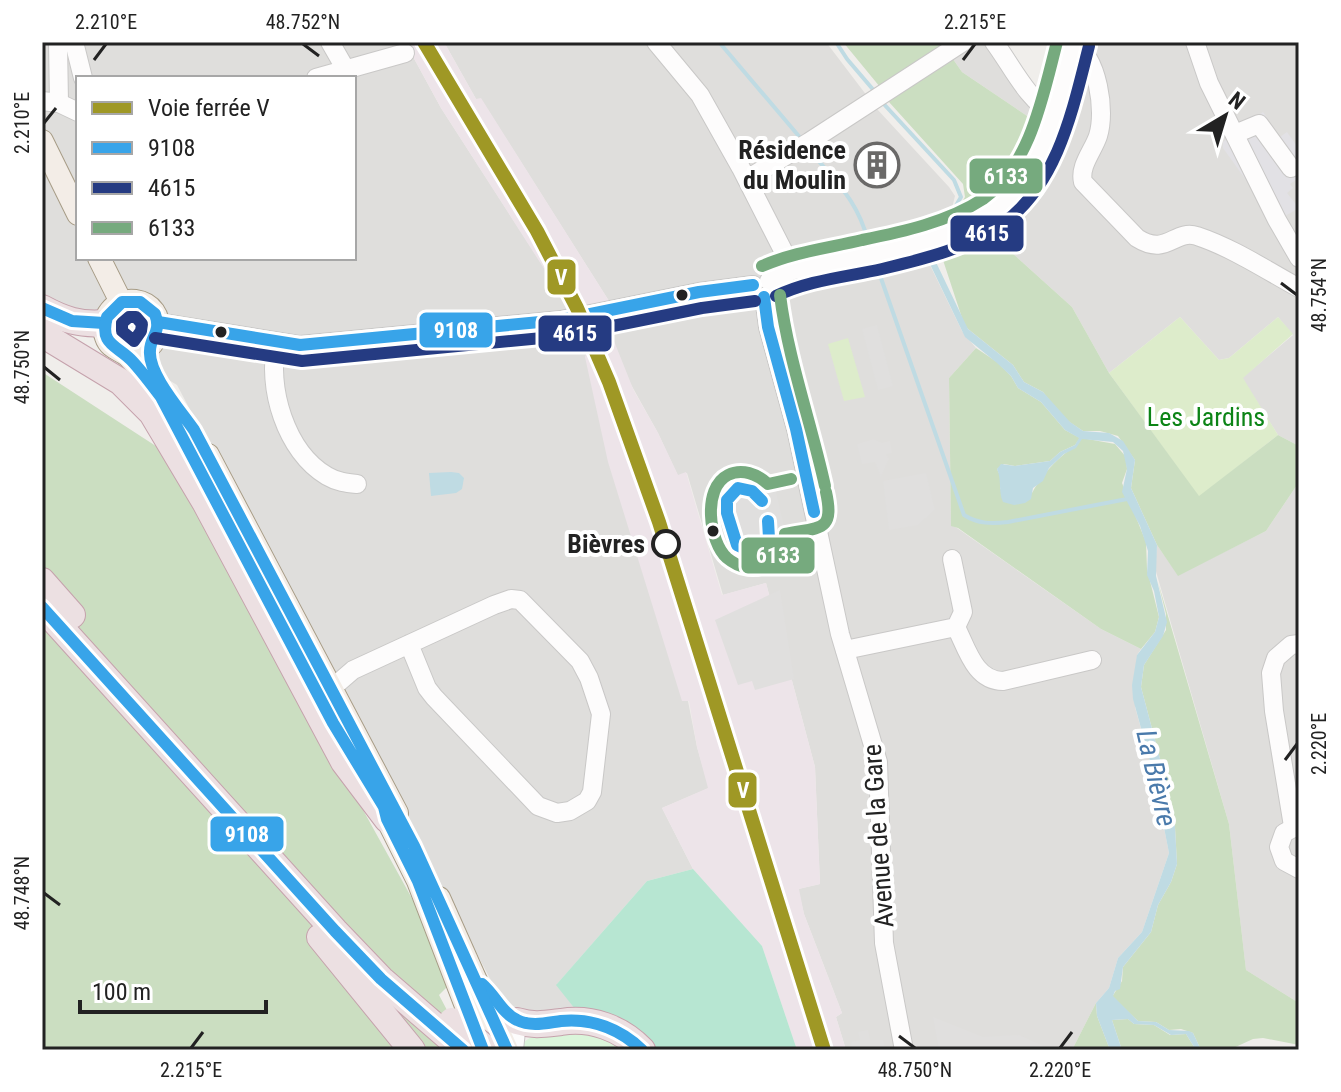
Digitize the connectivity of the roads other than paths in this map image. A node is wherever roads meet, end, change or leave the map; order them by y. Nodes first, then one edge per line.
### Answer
1 (58, 42) edge
2 (74, 42) edge
3 (330, 42) edge
4 (656, 42) edge
5 (963, 42) edge
6 (994, 42) edge
7 (1195, 42) edge
8 (1074, 43) edge
9 (405, 53) dead end
10 (346, 70) junction
11 (82, 76) edge
12 (324, 76) edge
13 (50, 102) edge
14 (76, 111) edge
15 (1054, 114) junction
16 (1235, 134) junction
17 (42, 141) edge
18 (1295, 168) edge
19 (747, 179) junction
20 (1262, 187) junction
21 (76, 210) edge
22 (1299, 258) edge
23 (99, 260) edge
24 (793, 270) junction
25 (762, 288) junction
26 (1299, 288) edge
27 (42, 308) edge
28 (112, 312) junction
29 (158, 322) junction
30 (42, 334) edge
31 (277, 342) junction
32 (149, 348) junction
33 (126, 354) junction
34 (357, 484) dead end
35 (952, 559) dead end
36 (42, 581) edge
37 (42, 607) edge
38 (956, 627) junction
39 (409, 644) junction
40 (1299, 644) edge
41 (845, 650) junction
42 (1092, 660) dead end
43 (311, 667) junction
44 (353, 670) junction
45 (331, 689) junction
46 (387, 819) junction
47 (1296, 825) edge
48 (264, 851) junction
49 (1299, 869) edge
50 (477, 980) junction
51 (517, 1021) junction
52 (474, 1049) edge
53 (412, 1050) edge
54 (507, 1050) edge
55 (514, 1050) edge
56 (642, 1050) edge
57 (904, 1050) edge

1 - 13 street
2 - 11 street
3 - 10 street
4 - 19 street
5 - 19 street
6 - 15 street
7 - 16 street
8 - 15 street
8 - 26 street
9 - 10 street
10 - 12 street
13 - 14 street
15 - 24 street
16 - 18 street
16 - 20 street
17 - 21 main road
18 - 20 street
19 - 24 street
20 - 22 street
23 - 28 main road
24 - 25 street
25 - 31 street
25 - 41 street, Avenue de la Gare
27 - 28 highway
28 - 29 main road
28 - 33 main road
29 - 31 street
29 - 32 main road
30 - 46 highway
31 - 34 street
32 - 33 main road
32 - 43 main road
33 - 43 main road
35 - 38 street
36 - 52 highway, bridge
37 - 48 highway
38 - 41 street
38 - 42 street
39 - 39 street
39 - 44 street
40 - 47 street
41 - 57 street, Avenue de la Gare
43 - 44 street
43 - 45 main road
43 - 46 main road
44 - 45 street
45 - 50 main road
46 - 52 main road
47 - 49 street
48 - 52 highway
48 - 53 highway
50 - 51 main road
50 - 54 main road
51 - 55 street
51 - 56 highway

